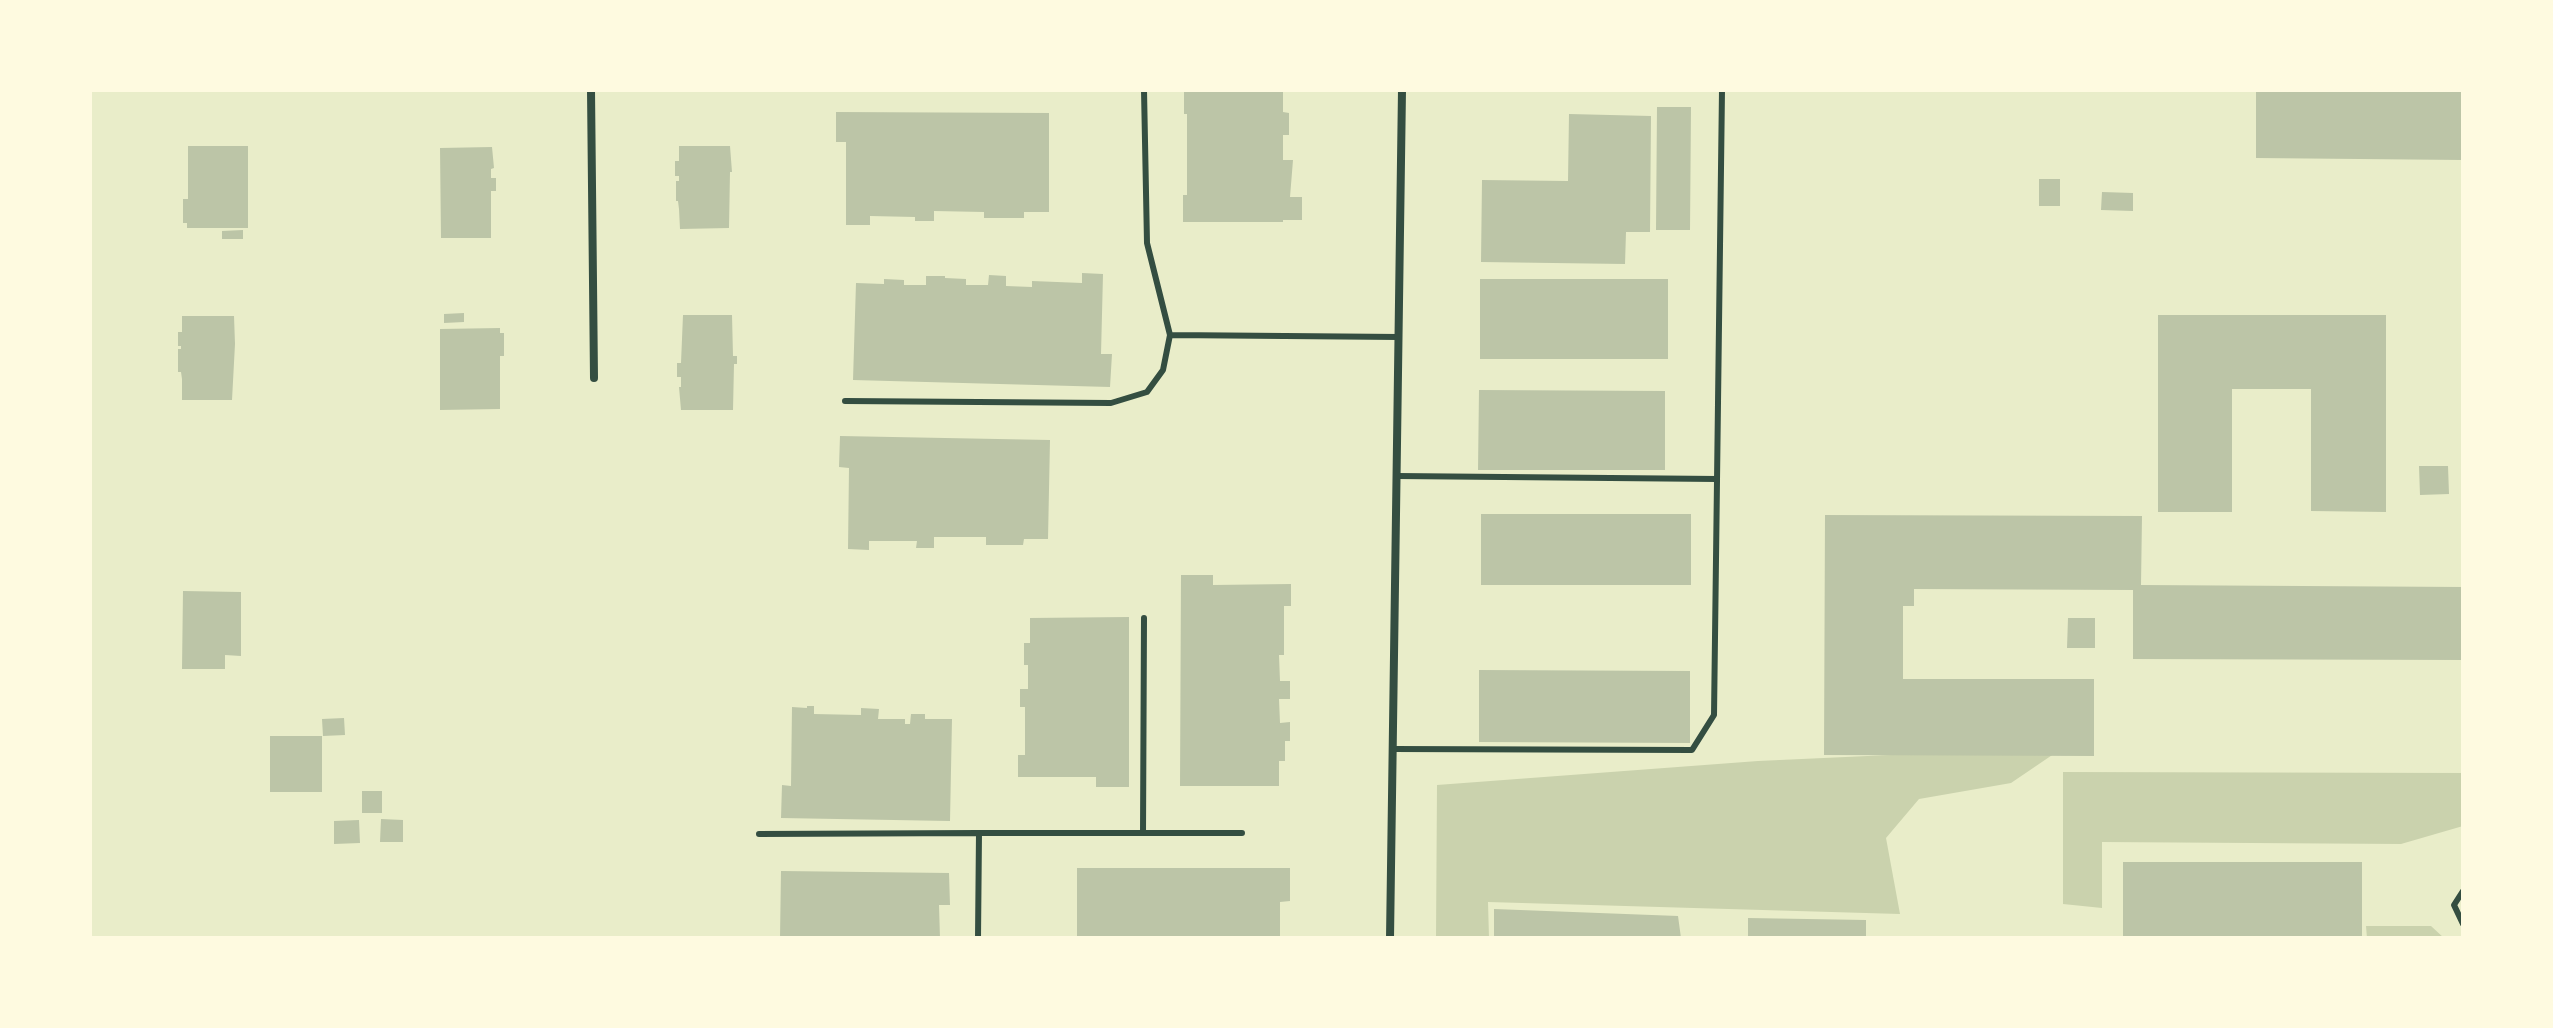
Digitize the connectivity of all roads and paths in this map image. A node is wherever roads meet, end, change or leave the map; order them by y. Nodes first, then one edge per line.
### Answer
1 (591, 90) edge
2 (1144, 90) edge
3 (1402, 90) edge
4 (1722, 90) edge
5 (1170, 335) junction
6 (1399, 337) junction
7 (594, 378) dead end
8 (845, 401) dead end
9 (1397, 476) junction
10 (1717, 479) junction
11 (1144, 618) dead end
12 (1393, 749) junction
13 (979, 833) junction
14 (1143, 833) junction
15 (1242, 833) dead end
16 (759, 834) dead end
17 (2463, 891) edge
18 (2463, 924) edge
19 (978, 938) edge
20 (1390, 938) edge

1 - 7 street
2 - 5 lane
3 - 6 street
4 - 10 lane
5 - 6 lane
5 - 8 lane
6 - 9 street
9 - 10 lane
9 - 12 street
10 - 12 lane
11 - 14 lane
12 - 20 street
13 - 14 lane
13 - 16 lane
13 - 19 lane
14 - 15 lane
17 - 18 lane

